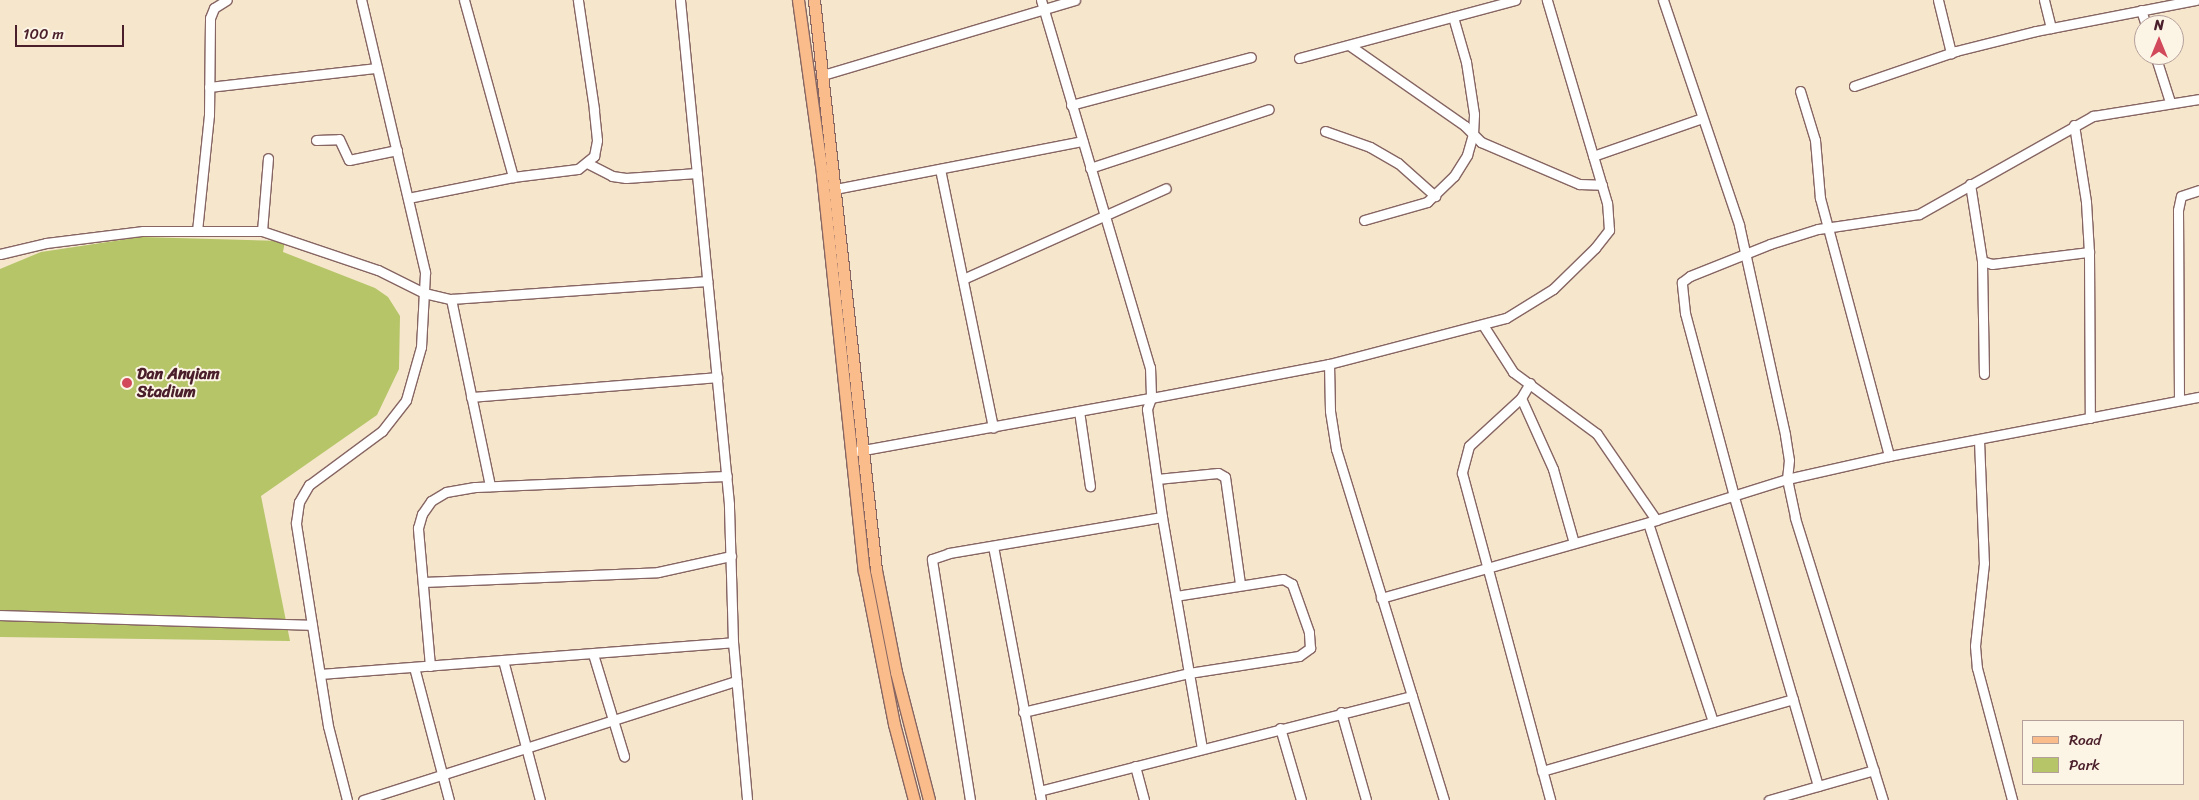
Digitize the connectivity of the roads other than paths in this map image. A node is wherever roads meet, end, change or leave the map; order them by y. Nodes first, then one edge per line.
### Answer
1 (226, 0) edge
2 (362, 0) edge
3 (464, 0) edge
4 (578, 0) edge
5 (680, 0) edge
6 (798, 0) edge
7 (814, 0) edge
8 (1074, 0) edge
9 (1515, 0) edge
10 (1547, 0) edge
11 (1663, 0) edge
12 (1938, 0) edge
13 (2044, 0) edge
14 (2196, 0) edge
15 (2168, 2) edge
16 (1042, 4) edge
17 (2141, 10) junction
18 (2143, 15) edge
19 (1453, 17) junction
20 (2051, 28) junction
21 (1349, 45) junction
22 (1951, 53) junction
23 (1251, 57) dead end
24 (1298, 58) dead end
25 (2158, 65) edge
26 (378, 68) junction
27 (823, 75) junction
28 (1854, 86) dead end
29 (209, 87) junction
30 (1800, 91) dead end
31 (2199, 98) edge
32 (826, 102) junction
33 (2170, 102) junction
34 (813, 104) junction
35 (1071, 105) junction
36 (1269, 109) dead end
37 (1702, 118) junction
38 (2074, 125) junction
39 (1325, 131) dead end
40 (1473, 134) junction
41 (316, 140) dead end
42 (1082, 141) junction
43 (397, 150) junction
44 (1594, 156) junction
45 (268, 158) dead end
46 (587, 164) junction
47 (1090, 168) junction
48 (940, 169) junction
49 (697, 172) junction
50 (513, 177) junction
51 (1970, 184) junction
52 (1602, 185) junction
53 (1166, 188) dead end
54 (834, 189) junction
55 (2199, 190) edge
56 (1435, 196) junction
57 (408, 198) junction
58 (1104, 216) junction
59 (1364, 220) dead end
60 (1828, 229) junction
61 (197, 231) junction
62 (262, 231) junction
63 (2089, 252) junction
64 (0, 254) edge
65 (1746, 254) junction
66 (1982, 261) junction
67 (963, 279) junction
68 (707, 281) junction
69 (424, 293) junction
70 (451, 299) junction
71 (1483, 325) junction
72 (1329, 364) junction
73 (1984, 374) dead end
74 (717, 377) junction
75 (1530, 383) junction
76 (472, 397) junction
77 (2199, 397) edge
78 (1150, 398) junction
79 (1521, 398) junction
80 (2180, 400) junction
81 (1079, 411) junction
82 (2090, 418) junction
83 (993, 428) junction
84 (1979, 440) junction
85 (863, 450) junction
86 (851, 452) junction
87 (1889, 456) junction
88 (726, 476) junction
89 (1158, 479) junction
90 (1787, 479) junction
91 (490, 486) junction
92 (1090, 486) dead end
93 (1734, 496) junction
94 (1162, 517) junction
95 (1652, 522) junction
96 (1574, 544) junction
97 (994, 546) junction
98 (731, 556) junction
99 (1486, 568) junction
100 (423, 582) junction
101 (1240, 584) junction
102 (1176, 596) junction
103 (1381, 598) junction
104 (0, 615) edge
105 (312, 625) junction
106 (732, 642) junction
107 (593, 654) junction
108 (503, 660) junction
109 (430, 666) junction
110 (414, 667) junction
111 (1189, 673) junction
112 (320, 674) junction
113 (737, 681) junction
114 (1412, 696) junction
115 (1793, 699) junction
116 (1023, 712) junction
117 (1341, 712) junction
118 (613, 720) junction
119 (1713, 722) junction
120 (1280, 728) junction
121 (526, 748) junction
122 (1202, 748) junction
123 (624, 756) dead end
124 (1135, 766) junction
125 (1874, 770) junction
126 (1542, 771) junction
127 (443, 775) junction
128 (1818, 786) junction
129 (1040, 796) edge
130 (347, 800) edge
131 (363, 800) edge
132 (449, 800) edge
133 (540, 800) edge
134 (748, 800) edge
135 (914, 800) edge
136 (928, 800) edge
137 (970, 800) edge
138 (1144, 800) edge
139 (1301, 800) edge
140 (1366, 800) edge
141 (1444, 800) edge
142 (1550, 800) edge
143 (1769, 800) edge
144 (1883, 800) edge
145 (2012, 800) edge

1 - 29 street
2 - 26 street
3 - 50 street
4 - 46 street
5 - 49 street
6 - 34 main road
7 - 27 main road
8 - 16 street
9 - 19 street
10 - 44 street
11 - 37 street
12 - 22 street
13 - 20 street
14 - 15 street
15 - 17 street
16 - 27 street
16 - 35 street
17 - 18 street
17 - 20 street
19 - 21 street
19 - 40 street
20 - 22 street
21 - 24 street
21 - 40 street
22 - 28 street
23 - 35 street
25 - 33 street
26 - 29 street
26 - 43 street
27 - 32 main road
29 - 61 street
30 - 60 street
31 - 33 street
32 - 34 main road
32 - 54 main road
33 - 38 street
34 - 86 main road
35 - 42 street
36 - 47 street
37 - 44 street
37 - 65 street
38 - 51 street
38 - 63 street
39 - 56 street
40 - 52 street
40 - 56 street
41 - 43 street
42 - 47 street
42 - 48 street
43 - 57 street
44 - 52 street
45 - 62 street
46 - 49 street
46 - 50 street
47 - 58 street
48 - 54 street
48 - 67 street
49 - 68 street
50 - 57 street
51 - 60 street
51 - 66 street
52 - 71 street
53 - 58 street
54 - 85 main road
55 - 80 street
56 - 59 street
57 - 69 street
58 - 67 street
58 - 78 street
60 - 65 street
60 - 87 street
61 - 62 street
61 - 64 street
62 - 69 street
63 - 66 street
63 - 82 street
65 - 90 street
65 - 93 street
66 - 73 street
67 - 83 street
68 - 70 street
68 - 74 street
69 - 70 street
69 - 105 street
70 - 76 street
71 - 72 street
71 - 75 street
72 - 78 street
72 - 103 street
74 - 76 street
74 - 88 street
75 - 79 street
75 - 95 street
76 - 91 street
77 - 80 street
78 - 81 street
78 - 89 street
79 - 96 street
79 - 99 street
80 - 82 street
81 - 83 street
81 - 92 street
82 - 84 street
83 - 85 street
84 - 87 street
84 - 145 street
85 - 86 street
85 - 136 main road
86 - 135 main road
87 - 90 street
88 - 91 street
88 - 98 street
89 - 94 street
89 - 101 street
90 - 93 street
90 - 125 street
91 - 100 street
93 - 95 street
93 - 115 street
94 - 97 street
94 - 102 street
95 - 96 street
95 - 119 street
96 - 99 street
97 - 116 street
97 - 137 street
98 - 100 street
98 - 106 street
99 - 103 street
99 - 126 street
100 - 109 street
101 - 102 street
101 - 111 street
102 - 111 street
103 - 114 street
104 - 105 street
105 - 112 street
106 - 107 street
106 - 113 street
107 - 108 street
107 - 118 street
108 - 109 street
108 - 121 street
109 - 110 street
110 - 112 street
110 - 127 street
111 - 116 street
111 - 122 street
112 - 130 street
113 - 118 street
113 - 134 street
114 - 117 street
114 - 141 street
115 - 119 street
115 - 128 street
116 - 129 street
117 - 120 street
117 - 140 street
118 - 121 street
118 - 123 street
119 - 126 street
120 - 122 street
120 - 139 street
121 - 127 street
121 - 133 street
122 - 124 street
124 - 129 street
124 - 138 street
125 - 128 street
125 - 144 street
126 - 142 street
127 - 131 street
127 - 132 street
128 - 143 street

